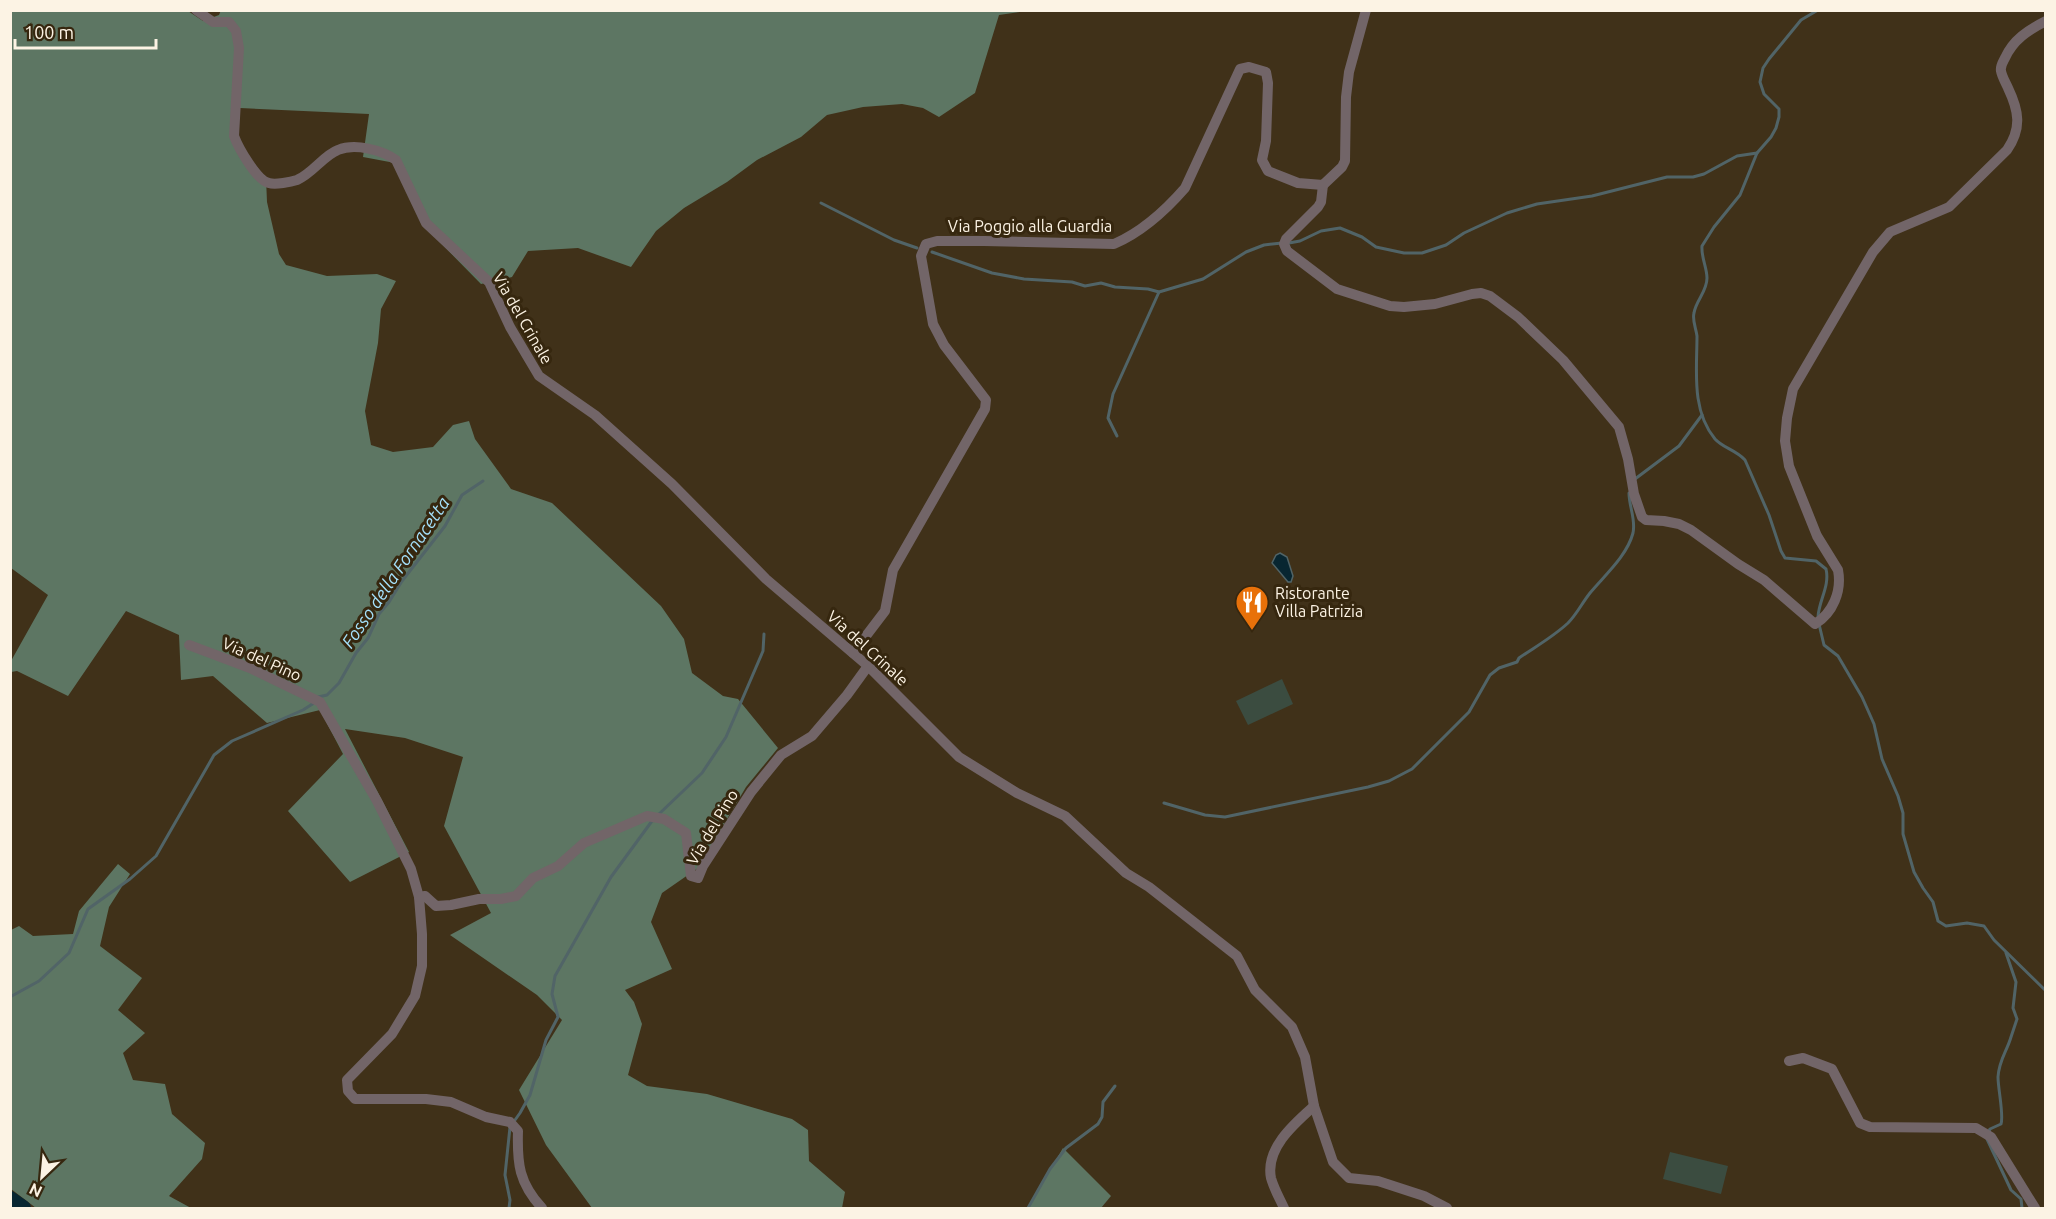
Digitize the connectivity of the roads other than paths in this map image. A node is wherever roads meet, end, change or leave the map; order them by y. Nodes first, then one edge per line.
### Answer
1 (196, 10) edge
2 (1366, 10) edge
3 (2046, 21) edge
4 (1323, 186) junction
5 (189, 645) dead end
6 (853, 653) junction
7 (868, 666) junction
8 (419, 897) junction
9 (1788, 1062) dead end
10 (1314, 1106) junction
11 (542, 1209) edge
12 (1284, 1209) edge
13 (1448, 1209) edge
14 (2035, 1209) edge

1 - 6 street, Via del Crinale
2 - 4 street
3 - 4 street
4 - 6 street, Via Poggio alla Guardia
5 - 8 street, Via del Pino
6 - 7 street, Via del Crinale
7 - 8 street, Via del Pino
7 - 10 street, Via del Crinale
8 - 11 street, Via del Pino
9 - 14 street
10 - 12 street
10 - 13 street, Via del Crinale

